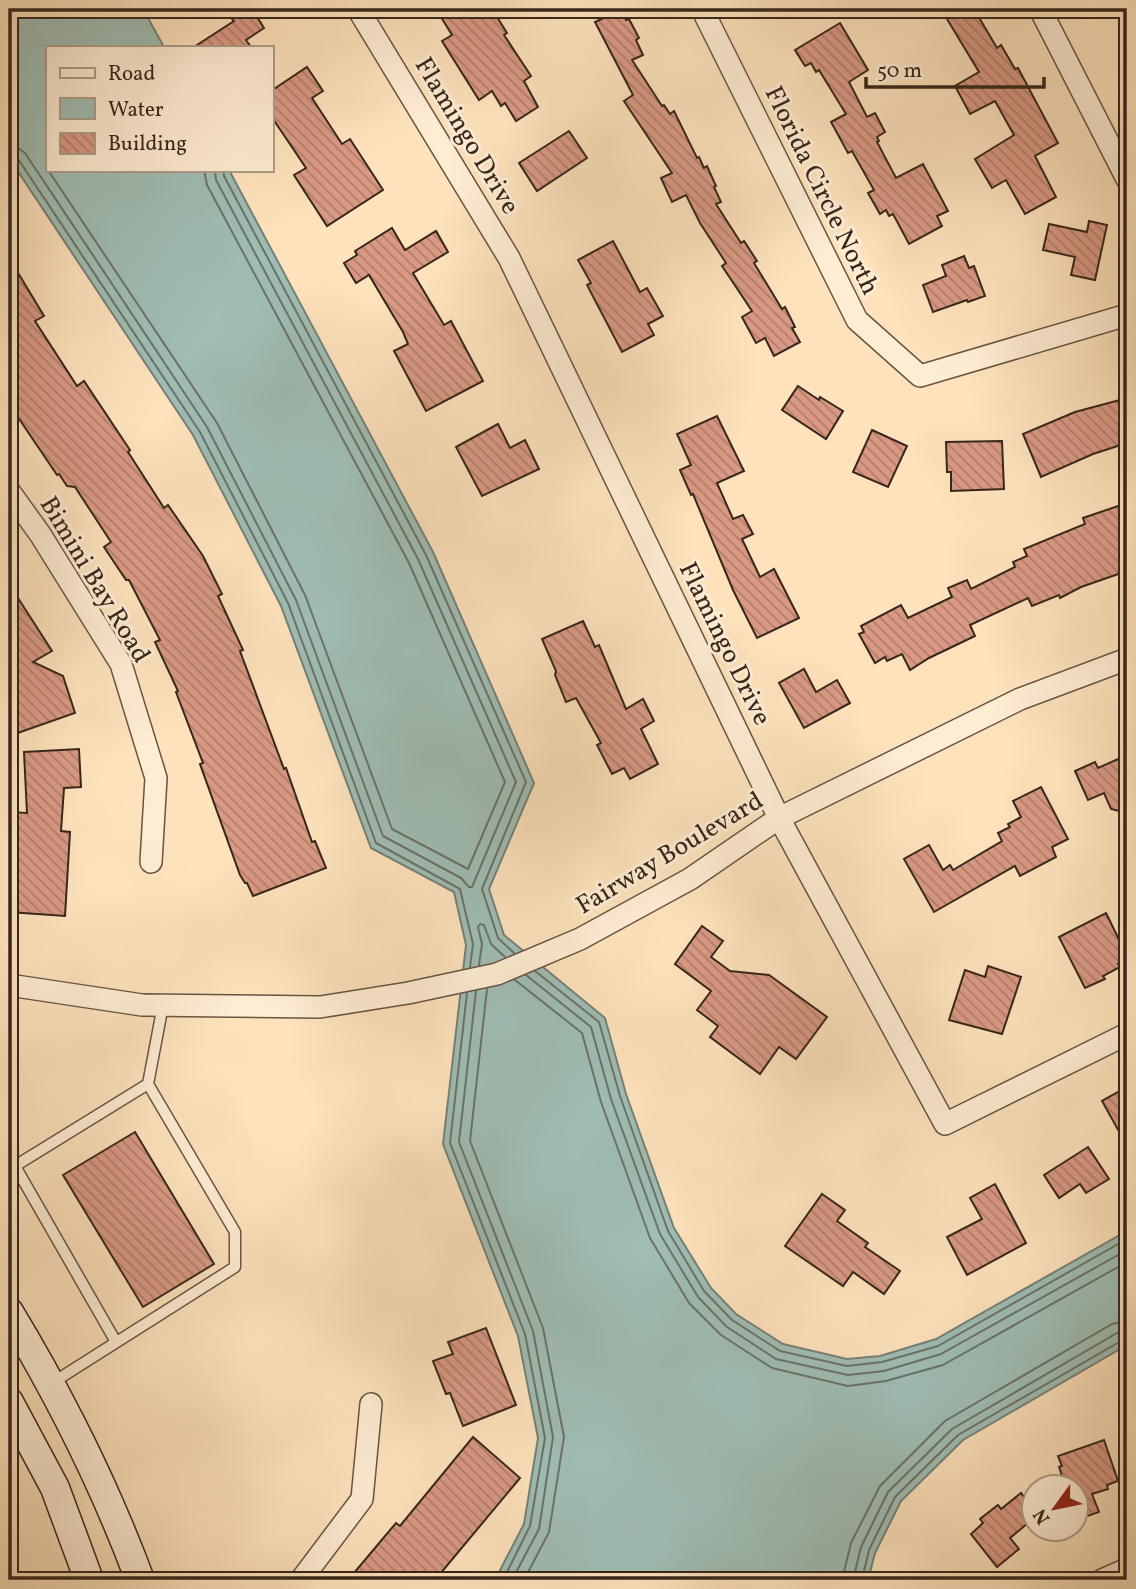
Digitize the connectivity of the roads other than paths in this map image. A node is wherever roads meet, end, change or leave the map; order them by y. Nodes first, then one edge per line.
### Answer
1 (358, 9) edge
2 (702, 9) edge
3 (1040, 9) edge
4 (1127, 179) edge
5 (1127, 314) edge
6 (9, 491) edge
7 (1127, 659) edge
8 (779, 818) junction
9 (151, 862) dead end
10 (9, 985) edge
11 (163, 1005) junction
12 (1127, 1034) edge
13 (148, 1084) junction
14 (9, 1312) edge
15 (117, 1342) junction
16 (52, 1383) junction
17 (9, 1402) edge
18 (371, 1405) dead end
19 (1127, 1569) edge
20 (89, 1580) edge
21 (140, 1580) edge
22 (301, 1580) edge
23 (1102, 1580) edge

1 - 8 street, Flamingo Drive
2 - 5 street, Florida Circle North
3 - 4 street
6 - 9 street, Bimini Bay Road
7 - 8 street, Fairway Boulevard
8 - 11 street, Fairway Boulevard
8 - 12 street, Flamingo Drive
10 - 11 street, Fairway Boulevard
11 - 13 lane
13 - 15 lane
13 - 15 lane
14 - 16 main road
15 - 16 lane
16 - 21 main road
17 - 20 main road
18 - 22 street
19 - 23 street

